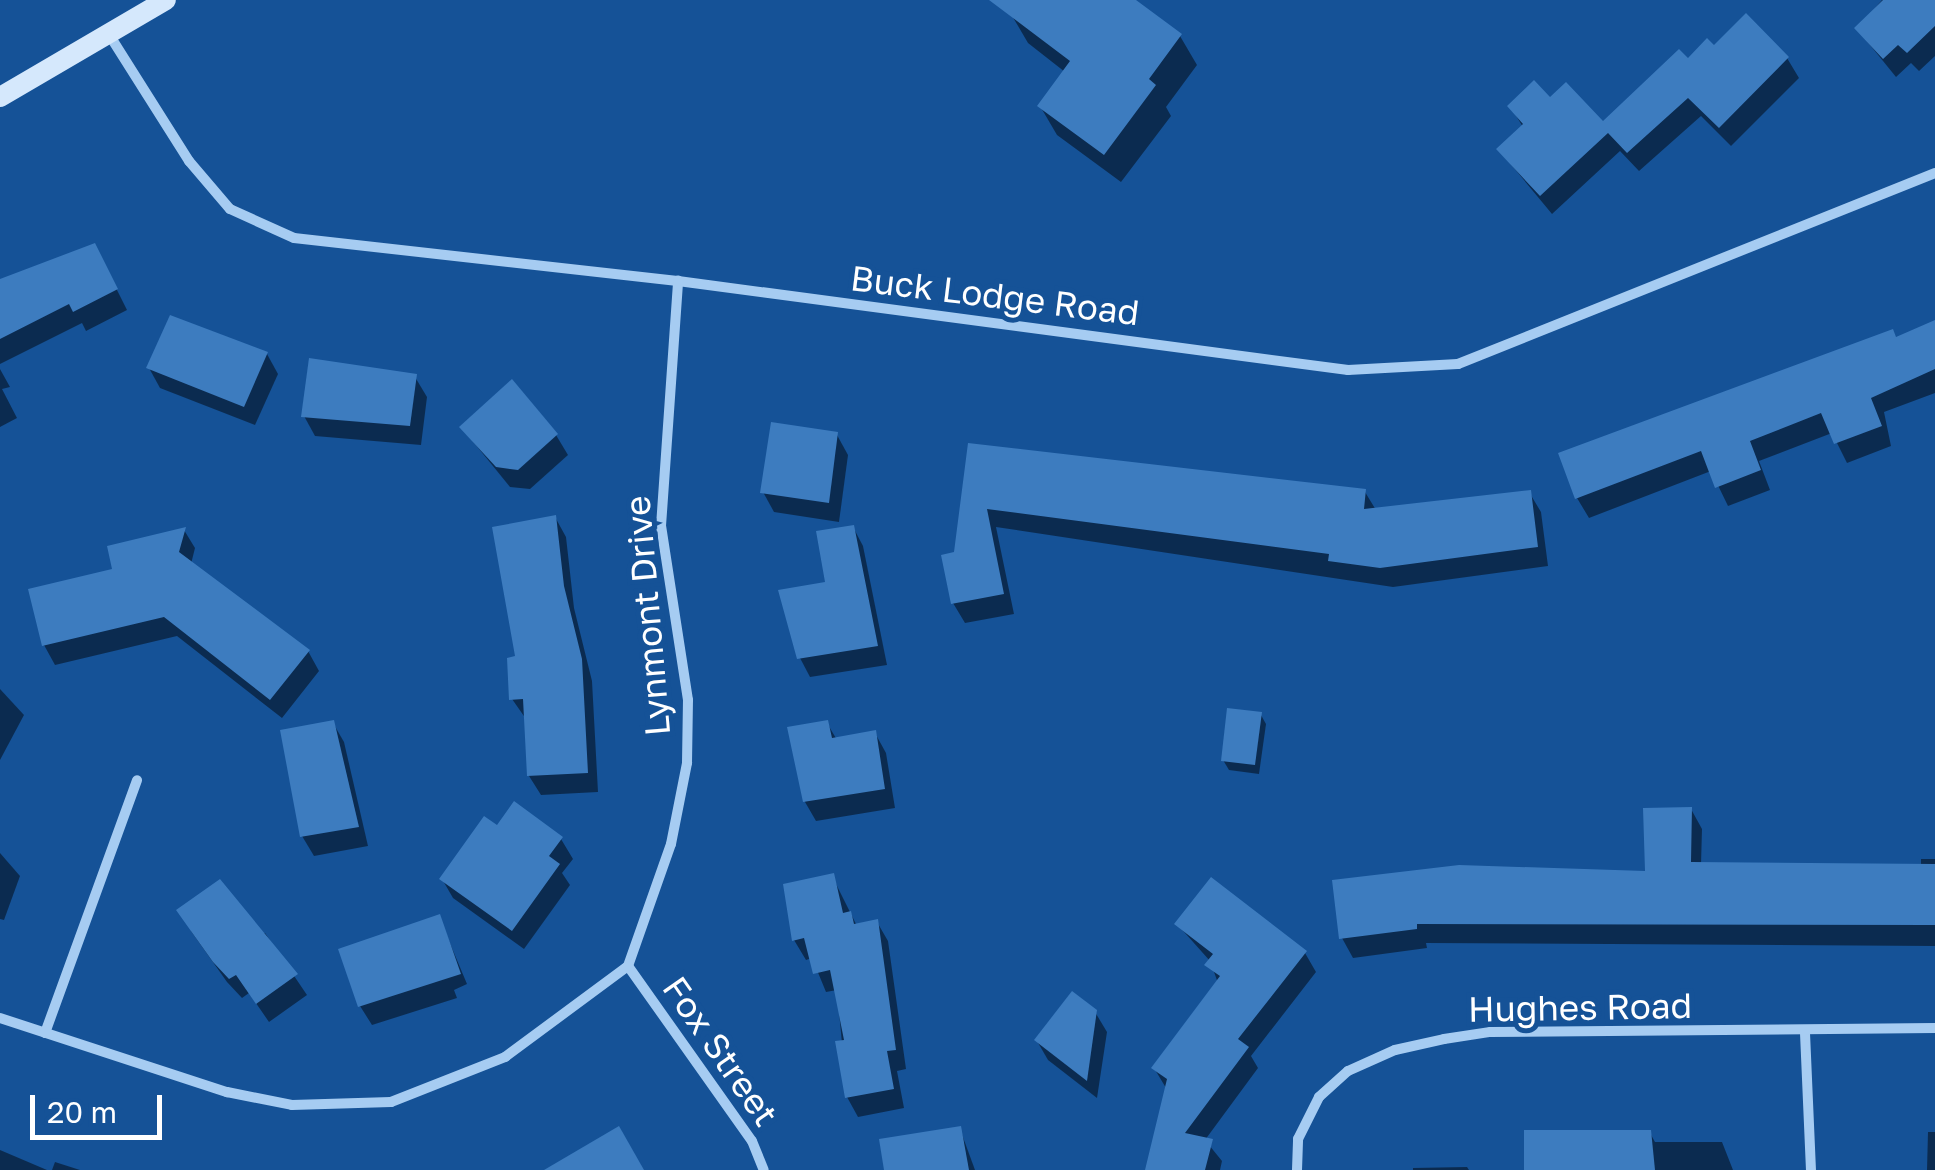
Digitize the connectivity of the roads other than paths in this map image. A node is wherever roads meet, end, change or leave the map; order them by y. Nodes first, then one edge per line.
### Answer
1 (166, 0) edge
2 (110, 36) junction
3 (0, 97) edge
4 (1935, 173) edge
5 (678, 281) junction
6 (137, 780) dead end
7 (628, 966) junction
8 (0, 1018) edge
9 (1935, 1028) edge
10 (45, 1033) junction
11 (1805, 1033) junction
12 (764, 1170) edge
13 (1298, 1170) edge
14 (1812, 1170) edge

1 - 2 main road
2 - 3 main road
2 - 5 street, Buck Lodge Road
4 - 5 street, Buck Lodge Road
5 - 7 street, Lynmont Drive
6 - 10 street
7 - 10 street
7 - 12 street, Fox Street
8 - 10 street
9 - 11 street, Hughes Road
11 - 13 street, Hughes Road
11 - 14 street

